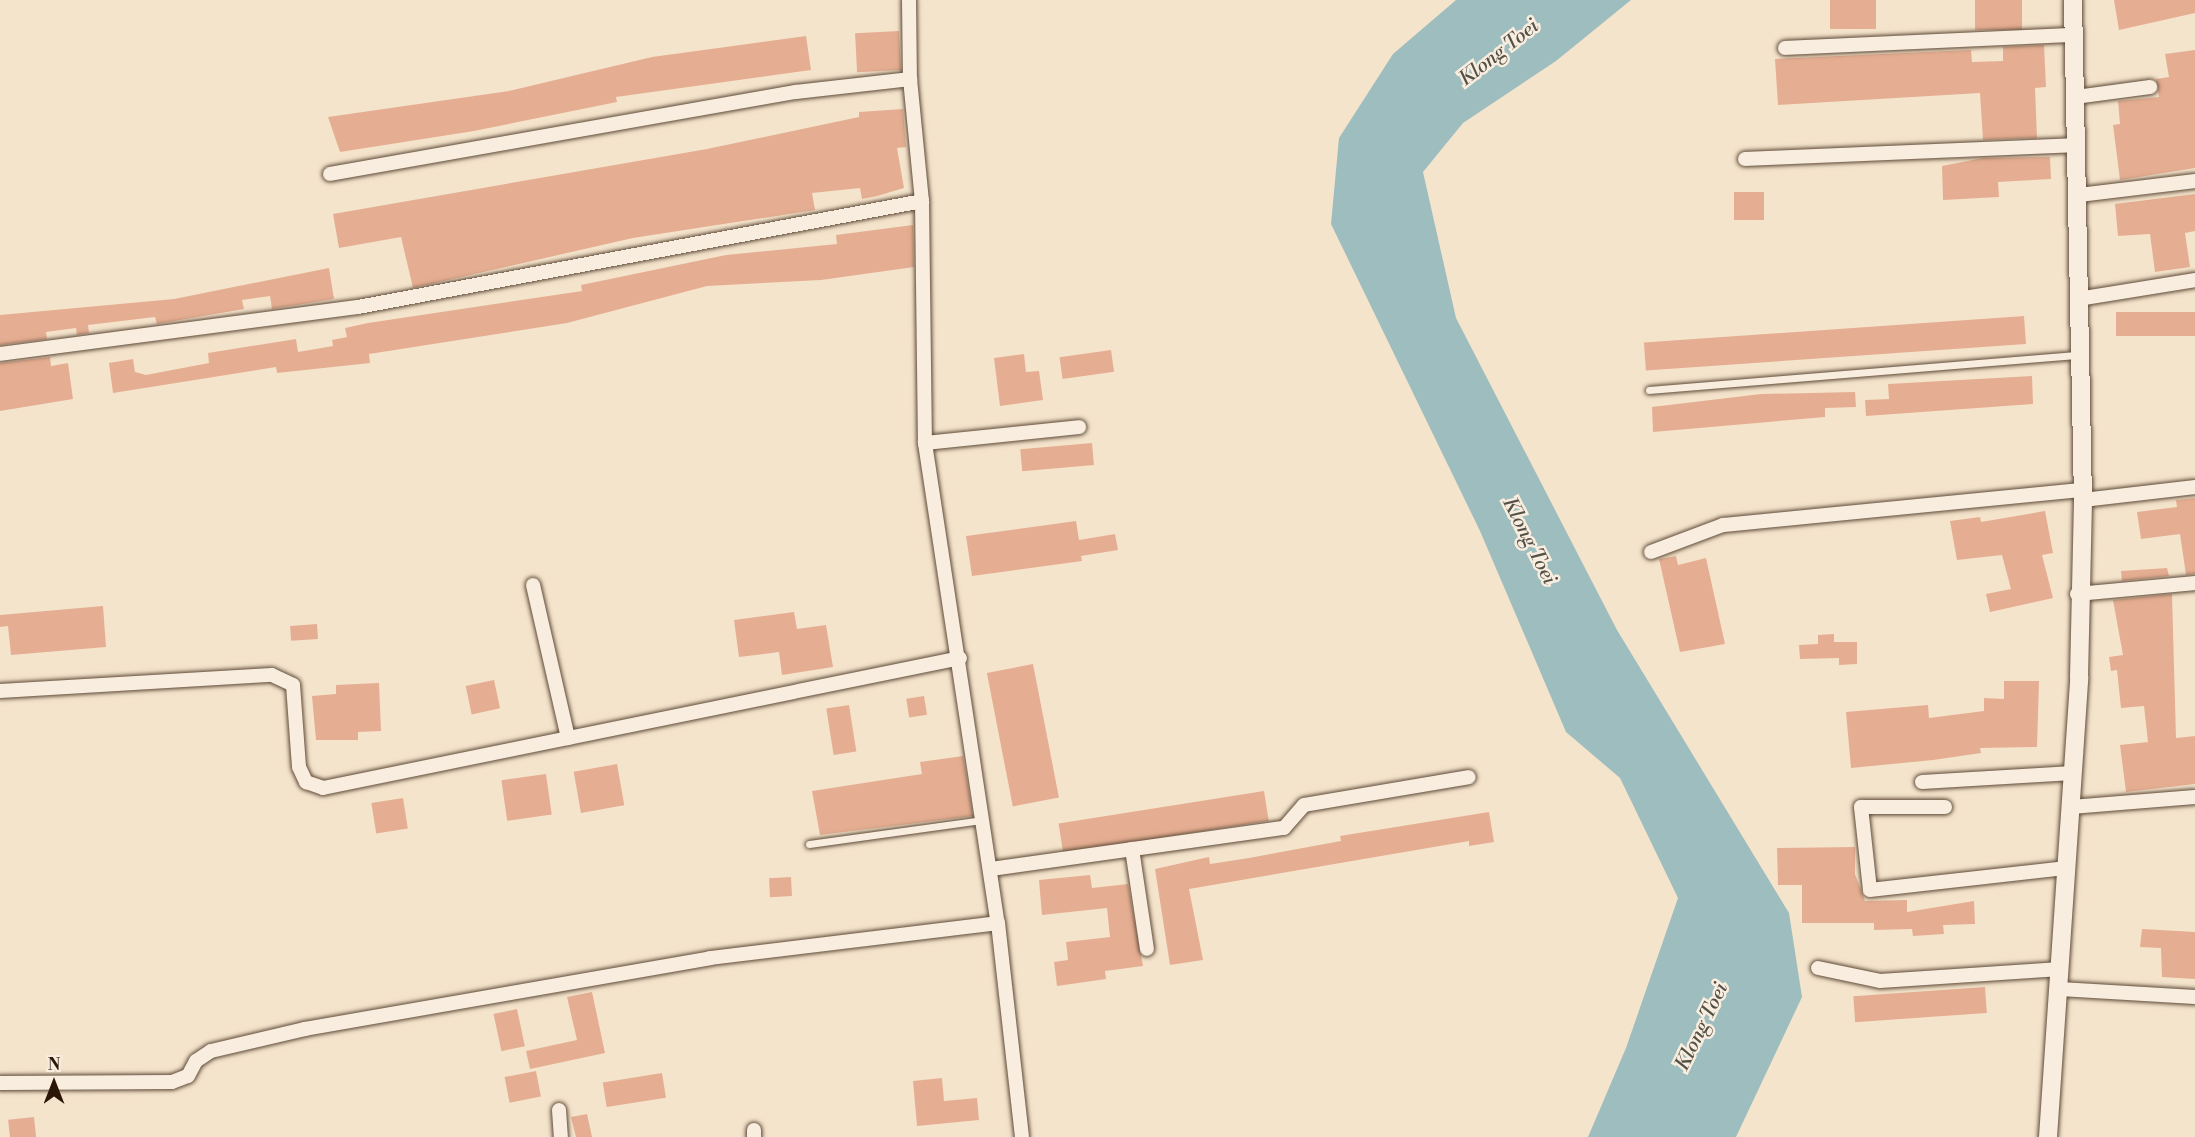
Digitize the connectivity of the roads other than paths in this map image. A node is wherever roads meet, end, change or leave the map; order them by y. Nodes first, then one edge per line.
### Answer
1 (909, 0) edge
2 (2073, 0) edge
3 (2074, 35) junction
4 (1785, 48) dead end
5 (910, 79) junction
6 (2150, 87) dead end
7 (2076, 97) junction
8 (2078, 145) junction
9 (1745, 159) dead end
10 (330, 174) dead end
11 (2195, 181) edge
12 (2079, 195) junction
13 (922, 201) junction
14 (2195, 280) edge
15 (2078, 299) junction
16 (0, 354) edge
17 (2076, 355) junction
18 (1649, 390) dead end
19 (1079, 427) dead end
20 (925, 443) junction
21 (2195, 487) edge
22 (2082, 495) junction
23 (1651, 552) dead end
24 (2195, 583) edge
25 (533, 585) dead end
26 (2077, 594) junction
27 (960, 658) junction
28 (0, 691) edge
29 (568, 738) junction
30 (2073, 773) junction
31 (1469, 777) dead end
32 (1922, 782) dead end
33 (2195, 797) edge
34 (1945, 807) dead end
35 (2071, 807) junction
36 (981, 820) junction
37 (809, 844) dead end
38 (1132, 849) junction
39 (2067, 868) junction
40 (991, 869) junction
41 (999, 923) junction
42 (1147, 949) dead end
43 (1818, 968) dead end
44 (2061, 969) junction
45 (2060, 989) junction
46 (2195, 997) edge
47 (0, 1083) edge
48 (559, 1110) dead end
49 (561, 1137) edge
50 (1022, 1137) edge
51 (2048, 1137) edge

1 - 5 street
2 - 3 street
3 - 4 street
3 - 7 street
5 - 10 street
5 - 13 street
6 - 7 street
7 - 8 street
8 - 9 street
8 - 12 street
11 - 12 street
12 - 15 street
13 - 16 street
13 - 20 street
14 - 15 street
15 - 17 street
17 - 18 lane
17 - 22 street
19 - 20 street
20 - 27 street
21 - 22 street
22 - 23 street
22 - 26 street
24 - 26 street
25 - 29 street
26 - 30 street
27 - 29 street
27 - 36 street
28 - 29 street
30 - 32 street
30 - 35 street
31 - 38 street
33 - 35 street
34 - 39 street
35 - 39 street
36 - 37 lane
36 - 40 street
38 - 40 street
38 - 42 street
39 - 44 street
40 - 41 street
41 - 47 street
41 - 50 street
43 - 44 street
44 - 45 street
45 - 46 street
45 - 51 street
48 - 49 street

